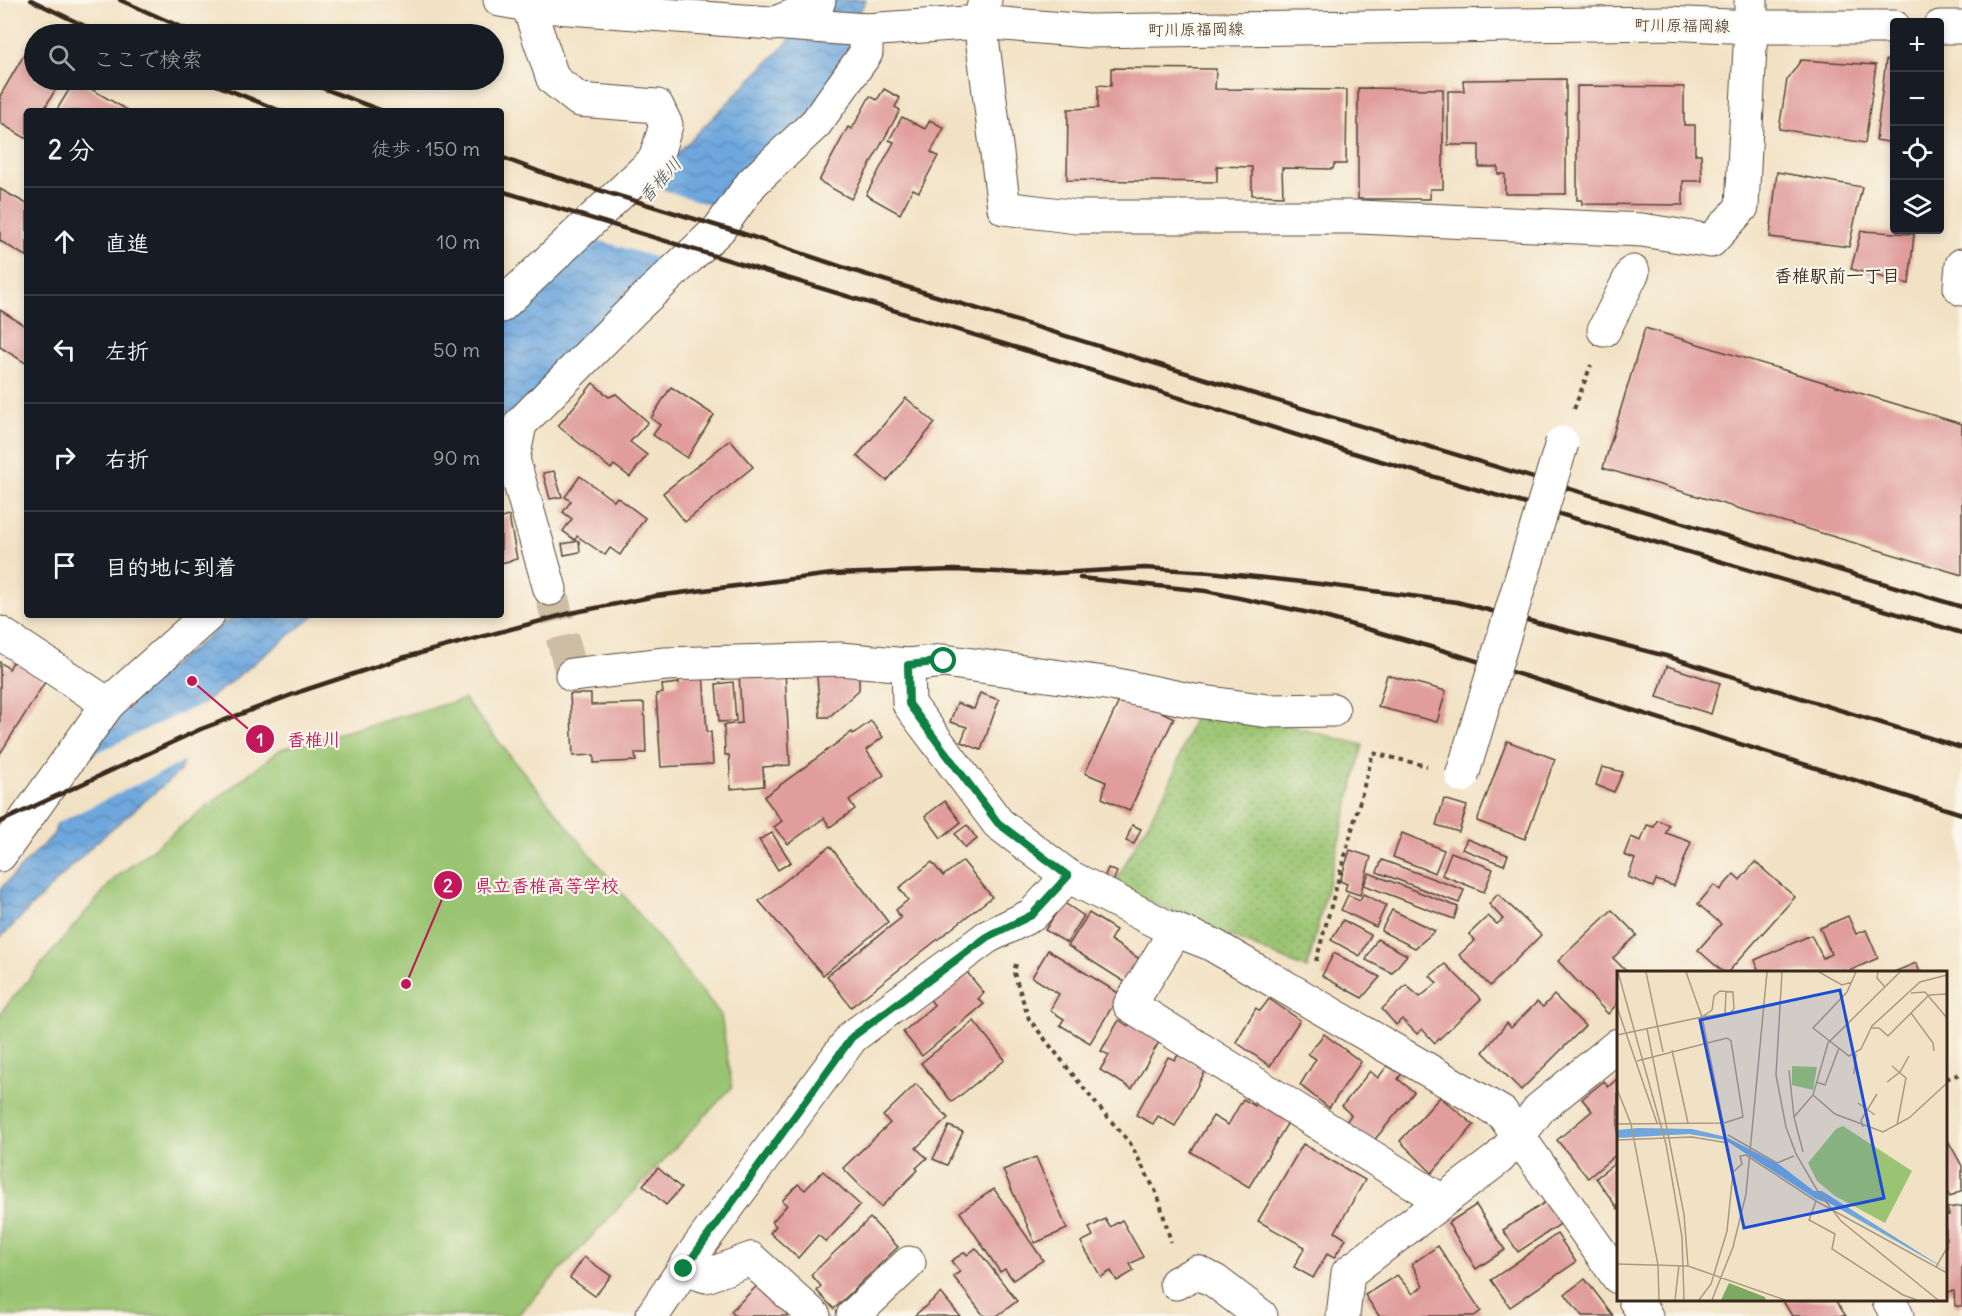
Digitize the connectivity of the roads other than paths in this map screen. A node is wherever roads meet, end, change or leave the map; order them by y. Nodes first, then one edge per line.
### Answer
1 (819, 0) edge
2 (514, 3) edge
3 (982, 11) edge
4 (1751, 14) edge
5 (773, 24) junction
6 (1890, 27) edge
7 (1944, 27) edge
8 (1962, 27) edge
9 (866, 30) junction
10 (1962, 265) edge
11 (1633, 272) dead end
12 (1962, 289) edge
13 (504, 303) edge
14 (1604, 330) road end
15 (510, 415) edge
16 (1562, 443) road end
17 (550, 589) tunnel mouth
18 (205, 618) edge
19 (0, 633) edge
20 (908, 665) junction
21 (572, 675) dead end
22 (108, 704) junction
23 (1333, 710) dead end
24 (1462, 776) road end
25 (0, 855) edge
26 (1068, 876) junction
27 (1176, 930) junction
28 (1617, 1046) edge
29 (1518, 1137) junction
30 (1442, 1201) junction
31 (909, 1263) dead end
32 (684, 1269) junction
33 (1617, 1276) edge
34 (1176, 1283) road end
35 (1636, 1301) edge
36 (1889, 1301) edge
37 (652, 1316) edge
38 (814, 1316) edge
39 (853, 1316) edge
40 (1262, 1316) edge
41 (1343, 1316) edge
42 (1646, 1316) edge
43 (1897, 1316) edge

1 - 5 street
2 - 5 street, 町川原福岡線
2 - 13 street
3 - 4 street, 町川原福岡線
3 - 4 street
3 - 9 street, 町川原福岡線
4 - 6 street, 町川原福岡線
5 - 9 street, 町川原福岡線
7 - 8 street
9 - 15 street
10 - 12 street
11 - 14 street
15 - 17 street
16 - 24 street, bridge
18 - 22 street
19 - 22 street
20 - 21 street
20 - 23 street
20 - 26 street
22 - 25 street
26 - 27 street
26 - 32 street
27 - 29 street
27 - 30 street
28 - 29 street
29 - 30 street
29 - 33 street
30 - 41 street
31 - 39 street
32 - 37 street
32 - 38 street
34 - 40 street
35 - 42 street
36 - 43 street

